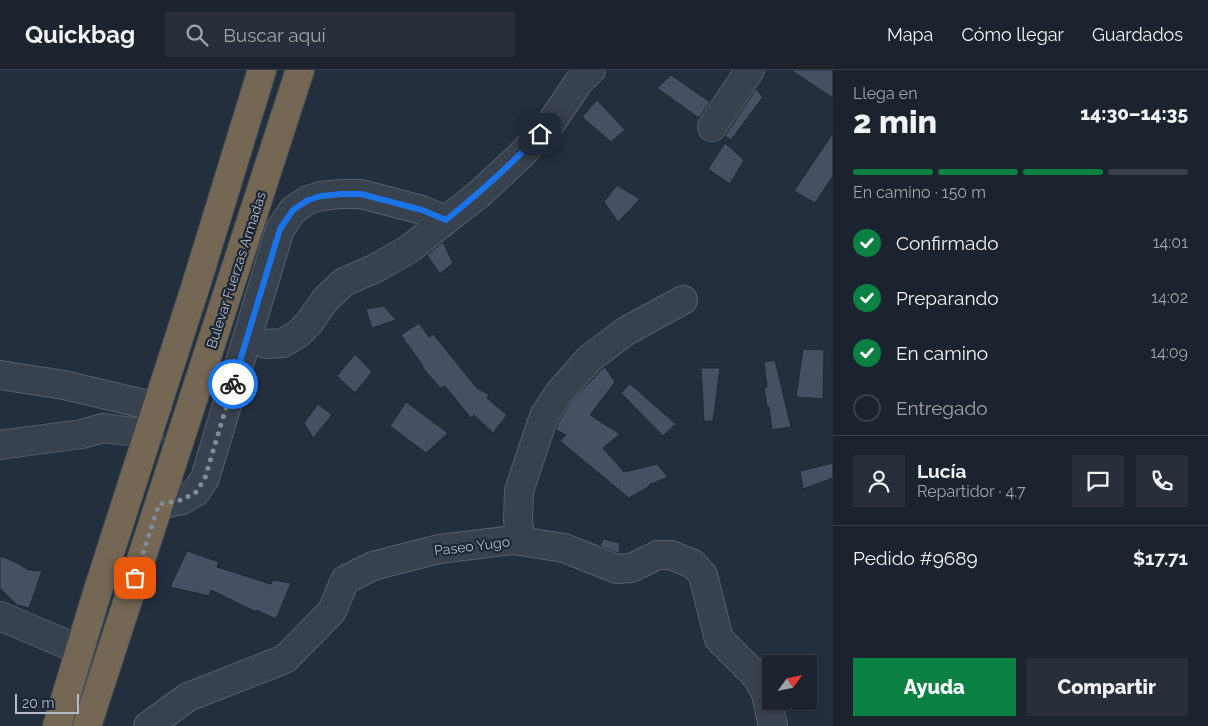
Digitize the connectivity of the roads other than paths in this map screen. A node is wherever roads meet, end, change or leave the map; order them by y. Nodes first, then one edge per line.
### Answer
1 (262, 70) edge
2 (300, 70) edge
3 (591, 70) edge
4 (750, 70) edge
5 (712, 127) dead end
6 (446, 220) junction
7 (251, 223) junction
8 (280, 229) junction
9 (683, 300) dead end
10 (266, 344) dead end
11 (0, 375) edge
12 (157, 407) junction
13 (149, 434) junction
14 (0, 445) edge
15 (159, 504) junction
16 (521, 541) junction
17 (0, 616) edge
18 (80, 650) junction
19 (151, 725) edge
20 (57, 726) edge
21 (87, 726) edge
22 (773, 726) edge

1 - 12 highway
2 - 7 highway, Bulevar Fuerzas Armadas
3 - 6 street
4 - 5 street
6 - 8 street
6 - 10 street
7 - 8 street
7 - 15 highway, Bulevar Fuerzas Armadas
8 - 15 street
9 - 16 street
11 - 12 street
12 - 13 highway
13 - 14 street
13 - 18 highway
15 - 21 highway, Bulevar Fuerzas Armadas
16 - 19 street, Paseo Yugo
16 - 22 street, Paseo Yugo
17 - 18 street
18 - 20 highway

